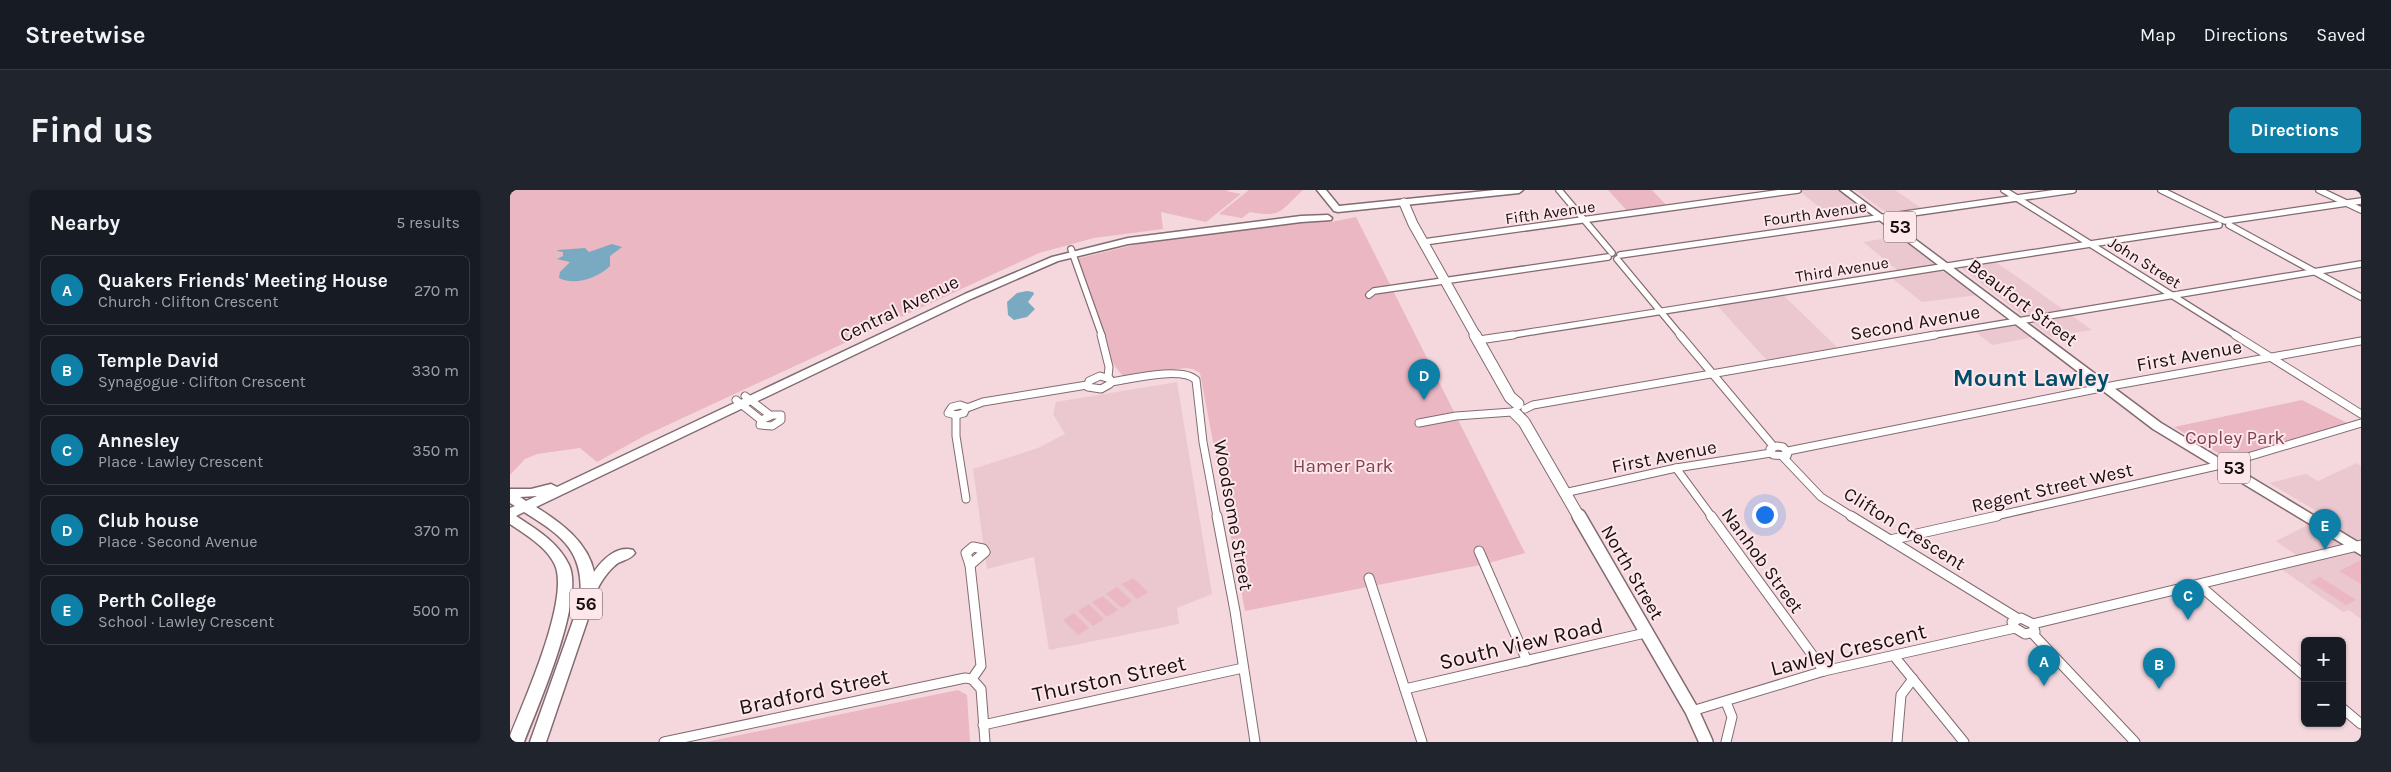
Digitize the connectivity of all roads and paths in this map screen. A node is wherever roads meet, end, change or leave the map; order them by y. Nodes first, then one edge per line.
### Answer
1 (1315, 190) edge
2 (1321, 190) edge
3 (1519, 190) edge
4 (1559, 190) edge
5 (1798, 190) edge
6 (1844, 190) edge
7 (1850, 190) edge
8 (2004, 190) edge
9 (2074, 190) edge
10 (2161, 190) edge
11 (2319, 190) edge
12 (2017, 198) junction
13 (2361, 201) edge
14 (2347, 203) junction
15 (1402, 205) junction
16 (2361, 210) edge
17 (1338, 212) junction
18 (1325, 213) junction
19 (1883, 217) junction
20 (1584, 220) junction
21 (2223, 224) junction
22 (1207, 229) junction
23 (1424, 242) junction
24 (2090, 244) junction
25 (1610, 255) junction
26 (1072, 256) junction
27 (1619, 257) junction
28 (2361, 264) edge
29 (1947, 265) junction
30 (2315, 272) junction
31 (1446, 281) junction
32 (1369, 294) dead end
33 (2172, 295) junction
34 (2361, 297) edge
35 (1661, 312) junction
36 (2021, 320) junction
37 (1479, 340) junction
38 (2361, 342) edge
39 (1105, 352) junction
40 (2272, 357) junction
41 (1714, 375) junction
42 (1095, 377) junction
43 (1109, 380) junction
44 (1087, 385) junction
45 (2108, 387) junction
46 (744, 400) junction
47 (1518, 408) junction
48 (2361, 414) edge
49 (770, 415) junction
50 (761, 420) junction
51 (1419, 423) dead end
52 (2361, 423) edge
53 (1772, 450) junction
54 (1785, 454) junction
55 (2224, 465) junction
56 (1676, 468) junction
57 (577, 483) junction
58 (1564, 493) junction
59 (966, 499) dead end
60 (514, 504) edge
61 (541, 516) junction
62 (510, 518) edge
63 (1890, 540) junction
64 (2360, 546) edge
65 (1479, 551) dead end
66 (628, 553) dead end
67 (970, 565) dead end
68 (1369, 578) dead end
69 (2200, 585) junction
70 (590, 588) junction
71 (2017, 618) junction
72 (2014, 628) junction
73 (2033, 629) junction
74 (1645, 633) junction
75 (1894, 656) junction
76 (1527, 661) junction
77 (1243, 668) junction
78 (1824, 671) junction
79 (2301, 673) edge
80 (972, 679) junction
81 (1913, 679) junction
82 (1405, 689) junction
83 (1726, 702) junction
84 (1692, 711) junction
85 (2346, 711) edge
86 (2361, 724) edge
87 (984, 725) junction
88 (516, 742) edge
89 (538, 742) edge
90 (664, 742) edge
91 (985, 742) edge
92 (1255, 742) edge
93 (1422, 742) edge
94 (1706, 742) edge
95 (1726, 742) edge
96 (1897, 742) edge
97 (1964, 742) edge
98 (2136, 742) edge

1 - 18 main road
2 - 17 main road
3 - 15 main road
4 - 20 street
5 - 20 street, Fifth Avenue
6 - 19 main road, Beaufort Street / 53
7 - 19 main road, Beaufort Street / 53
8 - 12 street, John Street
9 - 12 street, Fourth Avenue
10 - 21 street
11 - 14 street
12 - 19 street, Fourth Avenue
12 - 24 street, John Street
13 - 14 street, Third Avenue
14 - 16 street
14 - 21 street, Third Avenue
15 - 17 main road
15 - 23 main road, North Street
17 - 18 main road, Central Avenue
18 - 22 main road, Central Avenue
19 - 27 street, Fourth Avenue
19 - 29 main road, Beaufort Street / 53
20 - 23 street, Fifth Avenue
20 - 25 street
21 - 24 street, Third Avenue
21 - 30 street
22 - 26 main road, Central Avenue
22 - 26 main road, Central Avenue
23 - 31 main road, North Street
24 - 29 street, Third Avenue
24 - 33 street, John Street
25 - 27 street
25 - 31 street
26 - 39 street
26 - 46 main road, Central Avenue
26 - 46 main road, Central Avenue
27 - 35 street
28 - 30 street, Second Avenue
29 - 35 street, Third Avenue
29 - 36 main road, Beaufort Street / 53
30 - 33 street, Second Avenue
30 - 34 street
31 - 32 street
31 - 37 main road, North Street
33 - 36 street, Second Avenue
33 - 40 street, John Street
35 - 37 street, Third Avenue
35 - 41 street
36 - 41 street, Second Avenue
36 - 45 main road, Beaufort Street / 53
37 - 47 main road, North Street
38 - 40 street, First Avenue
39 - 42 street
39 - 43 street
40 - 45 street, First Avenue
40 - 48 street
41 - 47 street, Second Avenue
41 - 53 street
42 - 43 street
42 - 44 street
43 - 44 street
43 - 77 street, Woodsome Street
44 - 59 street
45 - 54 street, First Avenue
45 - 55 main road, Beaufort Street / 53
46 - 49 street
46 - 50 street
46 - 57 main road, Central Avenue
46 - 60 main road, Central Avenue
47 - 51 street, Second Avenue
47 - 58 main road, North Street
49 - 50 street
49 - 50 street
52 - 55 street, Regent Street West
53 - 54 street
53 - 56 street, First Avenue
54 - 63 street, Clifton Crescent
55 - 63 street, Regent Street West
55 - 64 main road, Beaufort Street / 53
56 - 58 street, First Avenue
56 - 78 street, Nanhob Street
57 - 60 main road, Central Avenue
57 - 61 main road
58 - 74 main road, North Street
60 - 61 main road, 56
61 - 70 main road, 56
62 - 88 main road, 56
63 - 71 street, Clifton Crescent
64 - 69 street
65 - 76 street
66 - 70 main road
67 - 80 street
68 - 82 street
69 - 73 street
69 - 79 street
70 - 89 main road, 56
71 - 72 street
71 - 73 street, Clifton Crescent
72 - 73 street
72 - 75 street, Lawley Crescent
73 - 98 street
74 - 76 street, South View Road
74 - 84 main road, North Street
75 - 78 street, Lawley Crescent
75 - 81 street
76 - 82 street, South View Road
77 - 87 street, Thurston Street
77 - 92 street, Woodsome Street
78 - 83 street, Lawley Crescent
80 - 87 street
80 - 90 street, Bradford Street
81 - 96 street
81 - 97 street
82 - 93 street
83 - 84 street, Lawley Crescent
83 - 95 street
84 - 94 main road, North Street
85 - 86 street
87 - 91 street

